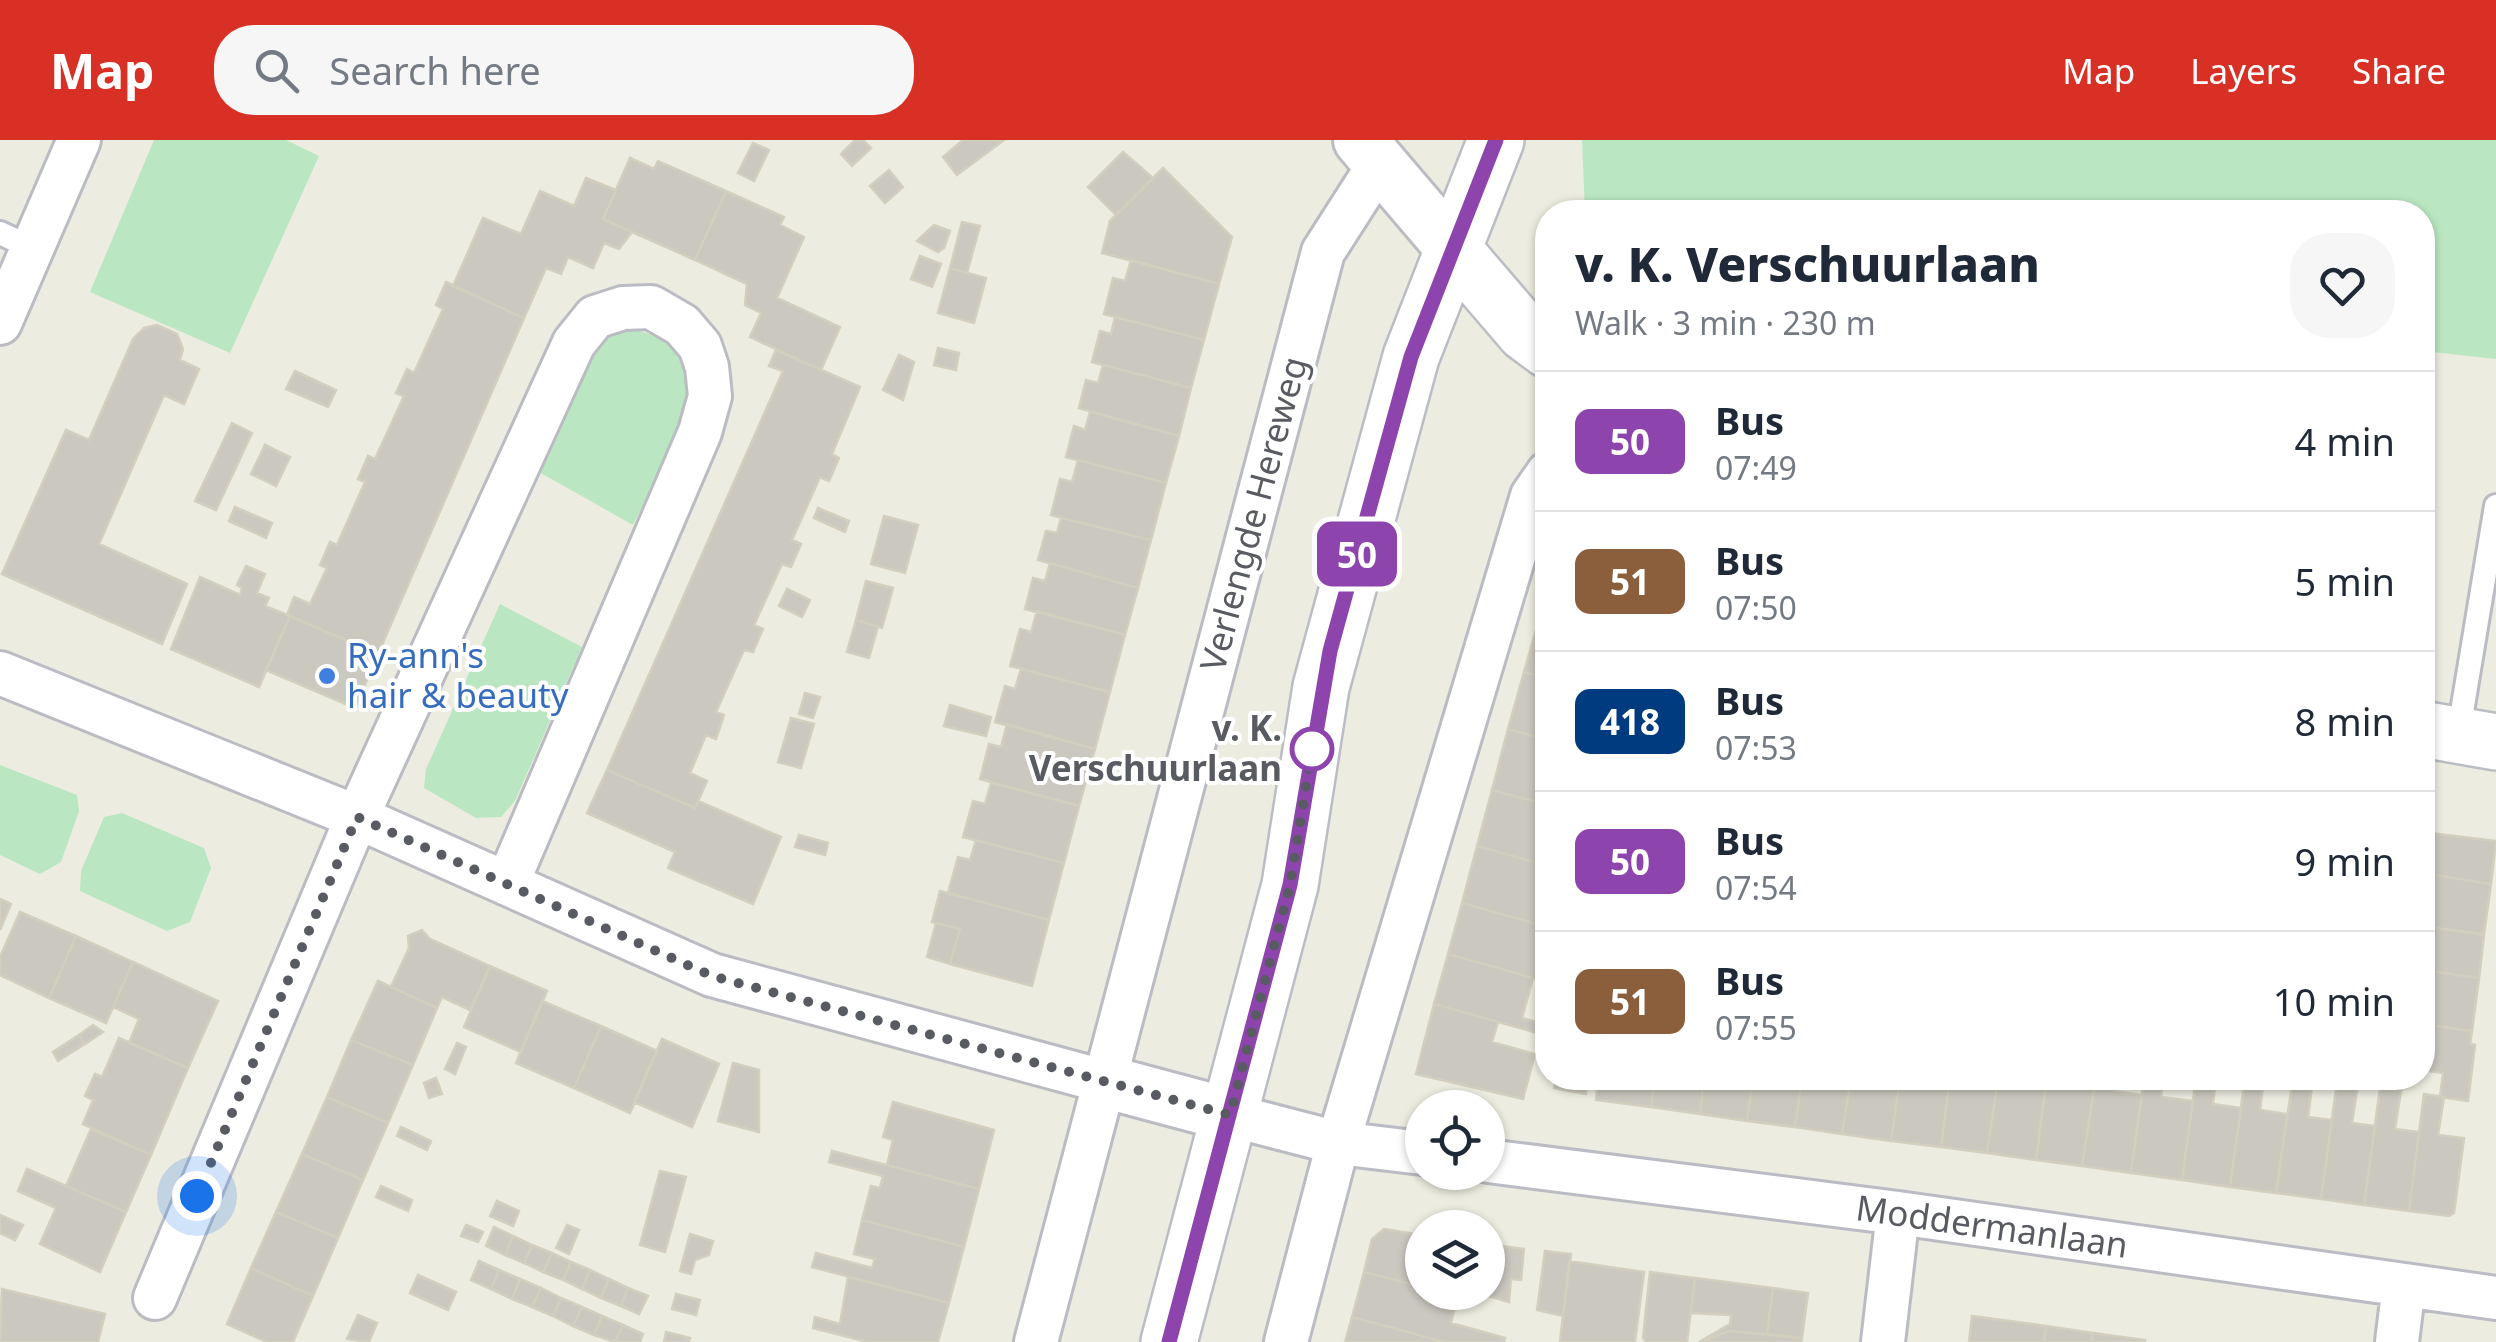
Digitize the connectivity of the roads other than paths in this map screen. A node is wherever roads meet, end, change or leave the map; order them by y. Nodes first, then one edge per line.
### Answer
1 (78, 140) edge
2 (1496, 140) edge
3 (1370, 152) edge
4 (16, 241) edge
5 (1453, 249) junction
6 (0, 323) edge
7 (1535, 340) edge
8 (1535, 492) edge
9 (2496, 506) edge
10 (0, 673) edge
11 (2459, 736) edge
12 (357, 817) junction
13 (506, 884) junction
14 (1103, 1081) junction
15 (1230, 1115) junction
16 (1338, 1143) junction
17 (1405, 1151) edge
18 (1505, 1164) edge
19 (1898, 1213) junction
20 (2404, 1285) junction
21 (154, 1298) dead end
22 (2496, 1298) edge
23 (1036, 1342) edge
24 (1170, 1342) edge
25 (1286, 1342) edge
26 (1883, 1342) edge
27 (2397, 1342) edge

1 - 4 street
2 - 5 main road
3 - 5 street
3 - 14 street, Verlengde Hereweg
4 - 6 street
5 - 7 main road
5 - 15 main road
8 - 16 street
9 - 11 lane
10 - 12 street
12 - 13 street
12 - 13 street
12 - 21 street
13 - 14 street
14 - 15 street
14 - 23 street, Verlengde Hereweg
15 - 16 street
15 - 24 main road
16 - 17 street
16 - 25 street
18 - 19 street, Moddermanlaan
19 - 20 street, Moddermanlaan
19 - 26 street
20 - 22 street, Moddermanlaan
20 - 27 street

